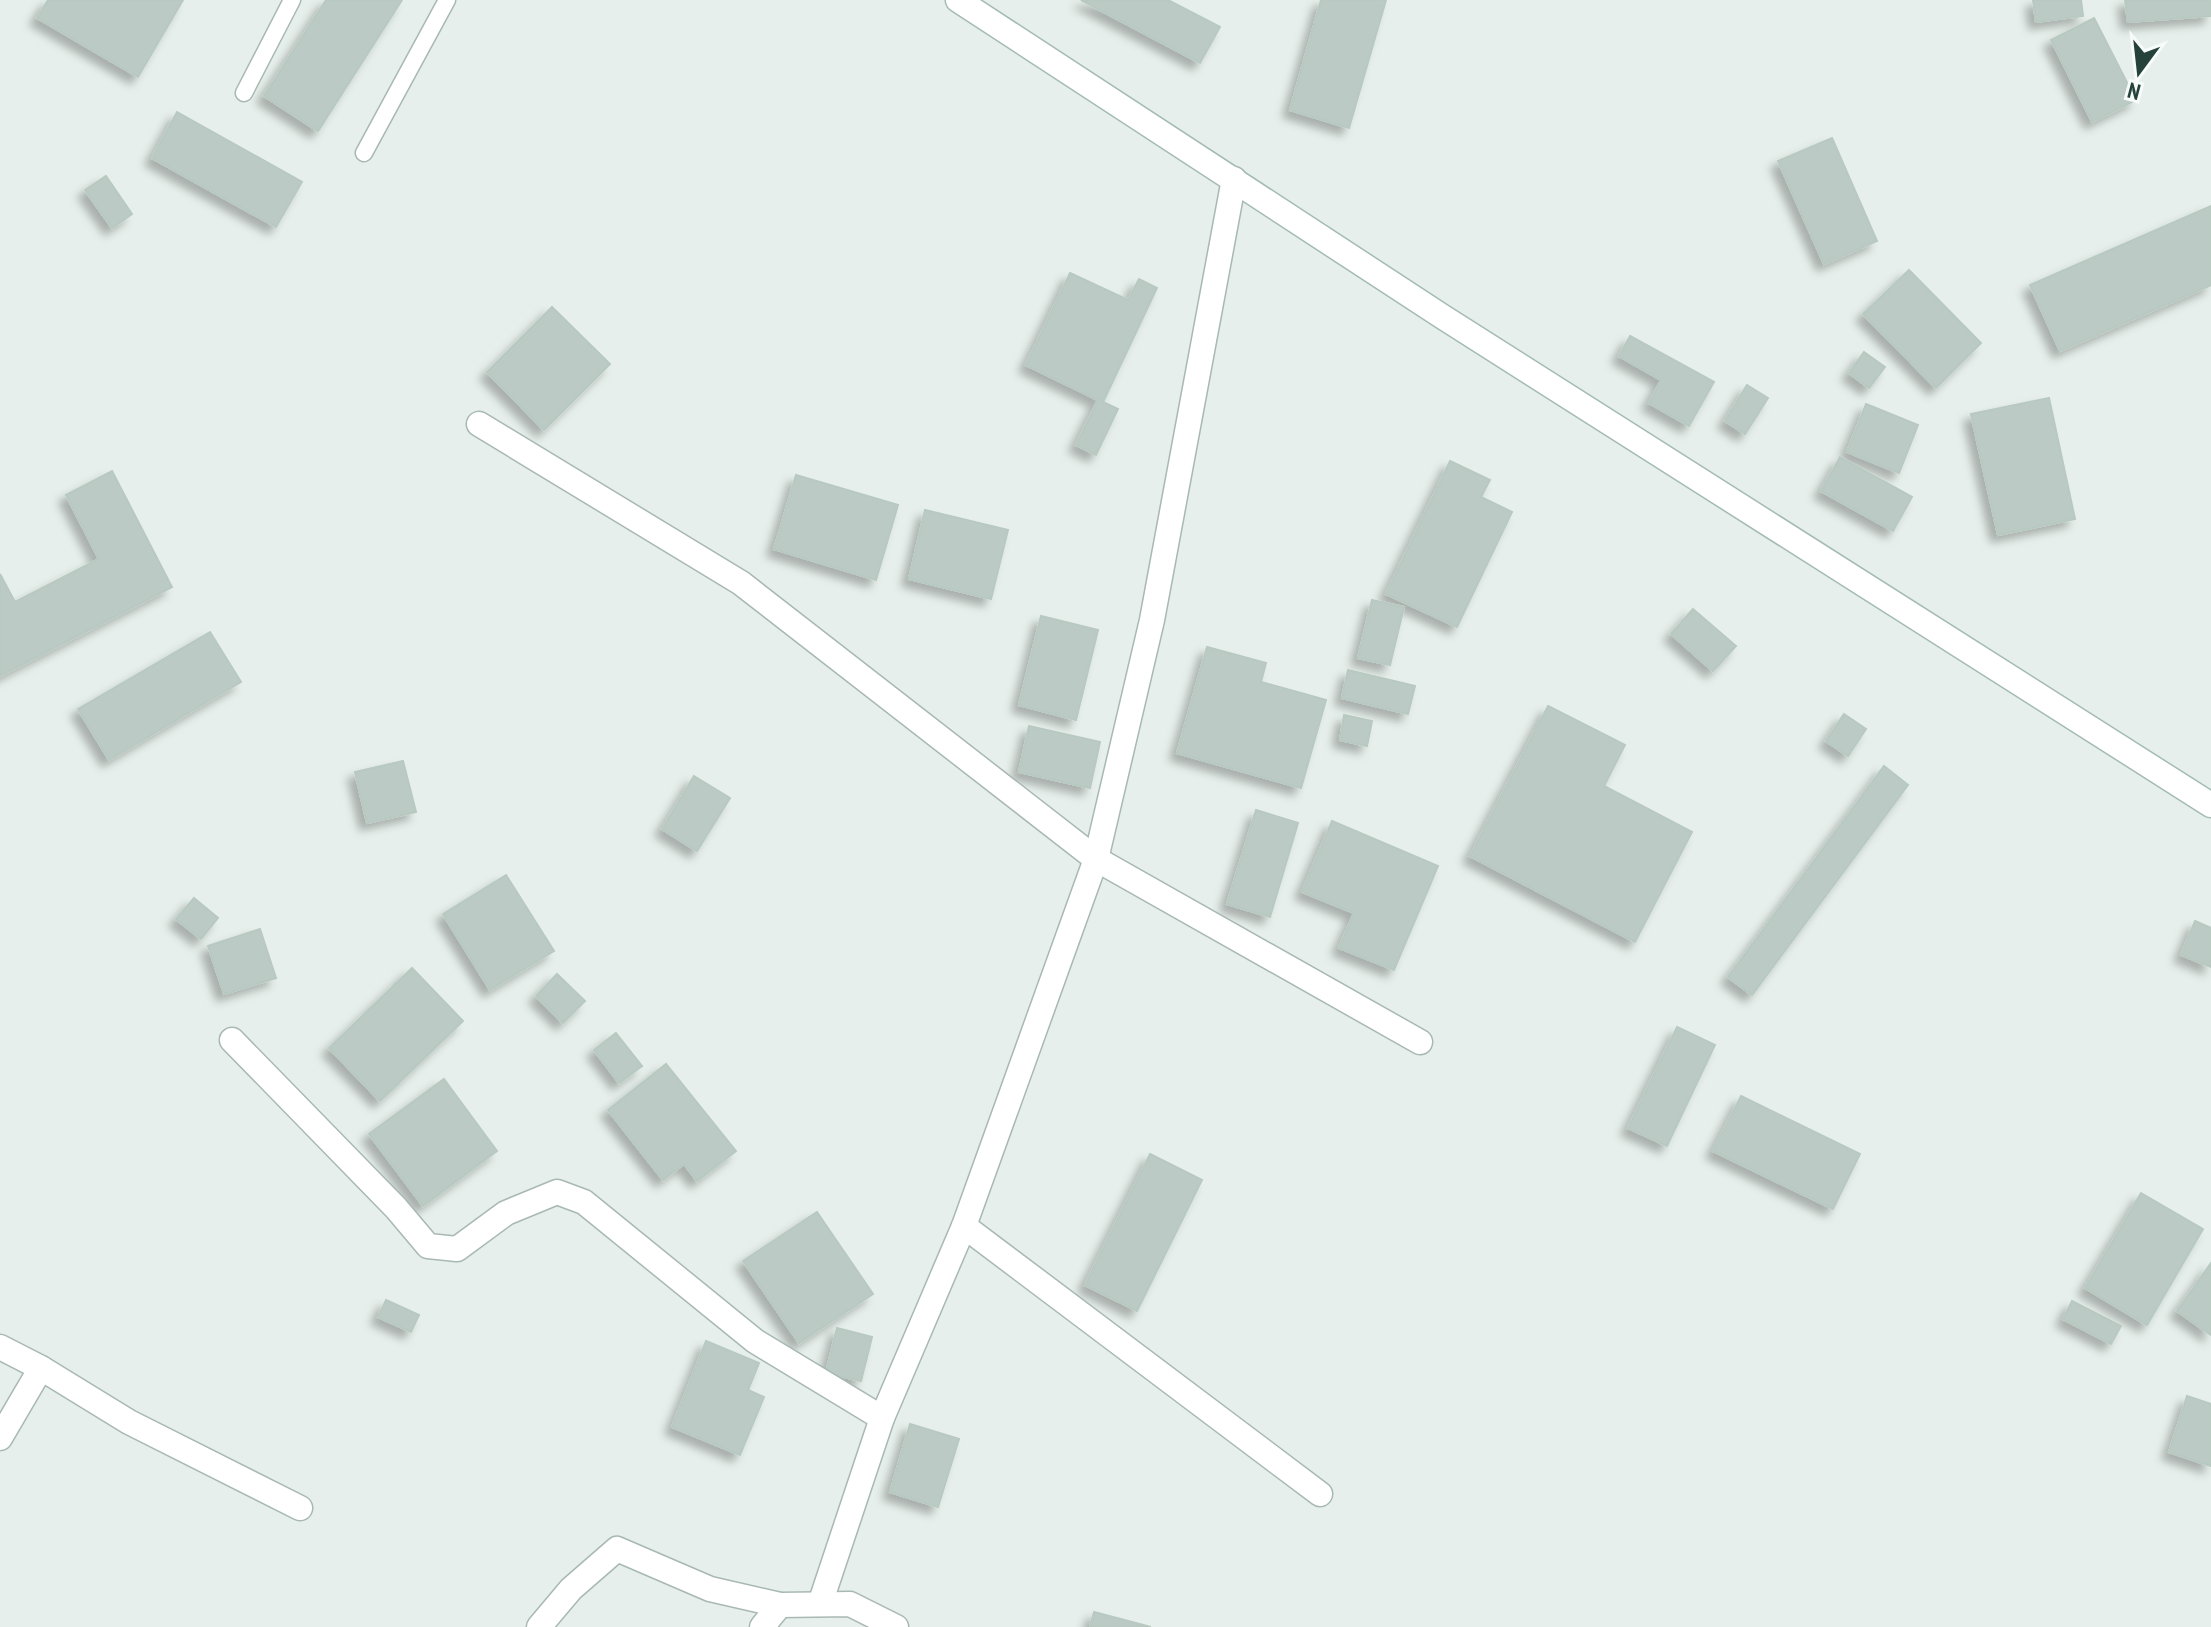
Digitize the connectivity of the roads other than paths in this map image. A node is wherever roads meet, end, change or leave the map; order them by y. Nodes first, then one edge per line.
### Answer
1 (292, 0) edge
2 (447, 0) edge
3 (958, 0) edge
4 (244, 93) dead end
5 (364, 153) dead end
6 (1234, 179) junction
7 (479, 424) dead end
8 (2211, 805) edge
9 (1096, 859) junction
10 (232, 1040) dead end
11 (1420, 1042) dead end
12 (964, 1226) junction
13 (0, 1347) edge
14 (41, 1368) junction
15 (882, 1418) junction
16 (0, 1438) edge
17 (1320, 1494) dead end
18 (300, 1508) dead end
19 (820, 1604) junction
20 (780, 1605) junction
21 (539, 1627) edge
22 (762, 1627) edge
23 (896, 1627) edge

1 - 4 lane
2 - 5 lane
3 - 6 street
6 - 8 street
6 - 9 street
7 - 9 street
9 - 11 street
9 - 12 street
10 - 15 street
12 - 15 street
12 - 17 street
13 - 14 street
14 - 16 street
14 - 18 street
15 - 19 street
19 - 20 street
19 - 23 street
20 - 21 street
20 - 22 street

